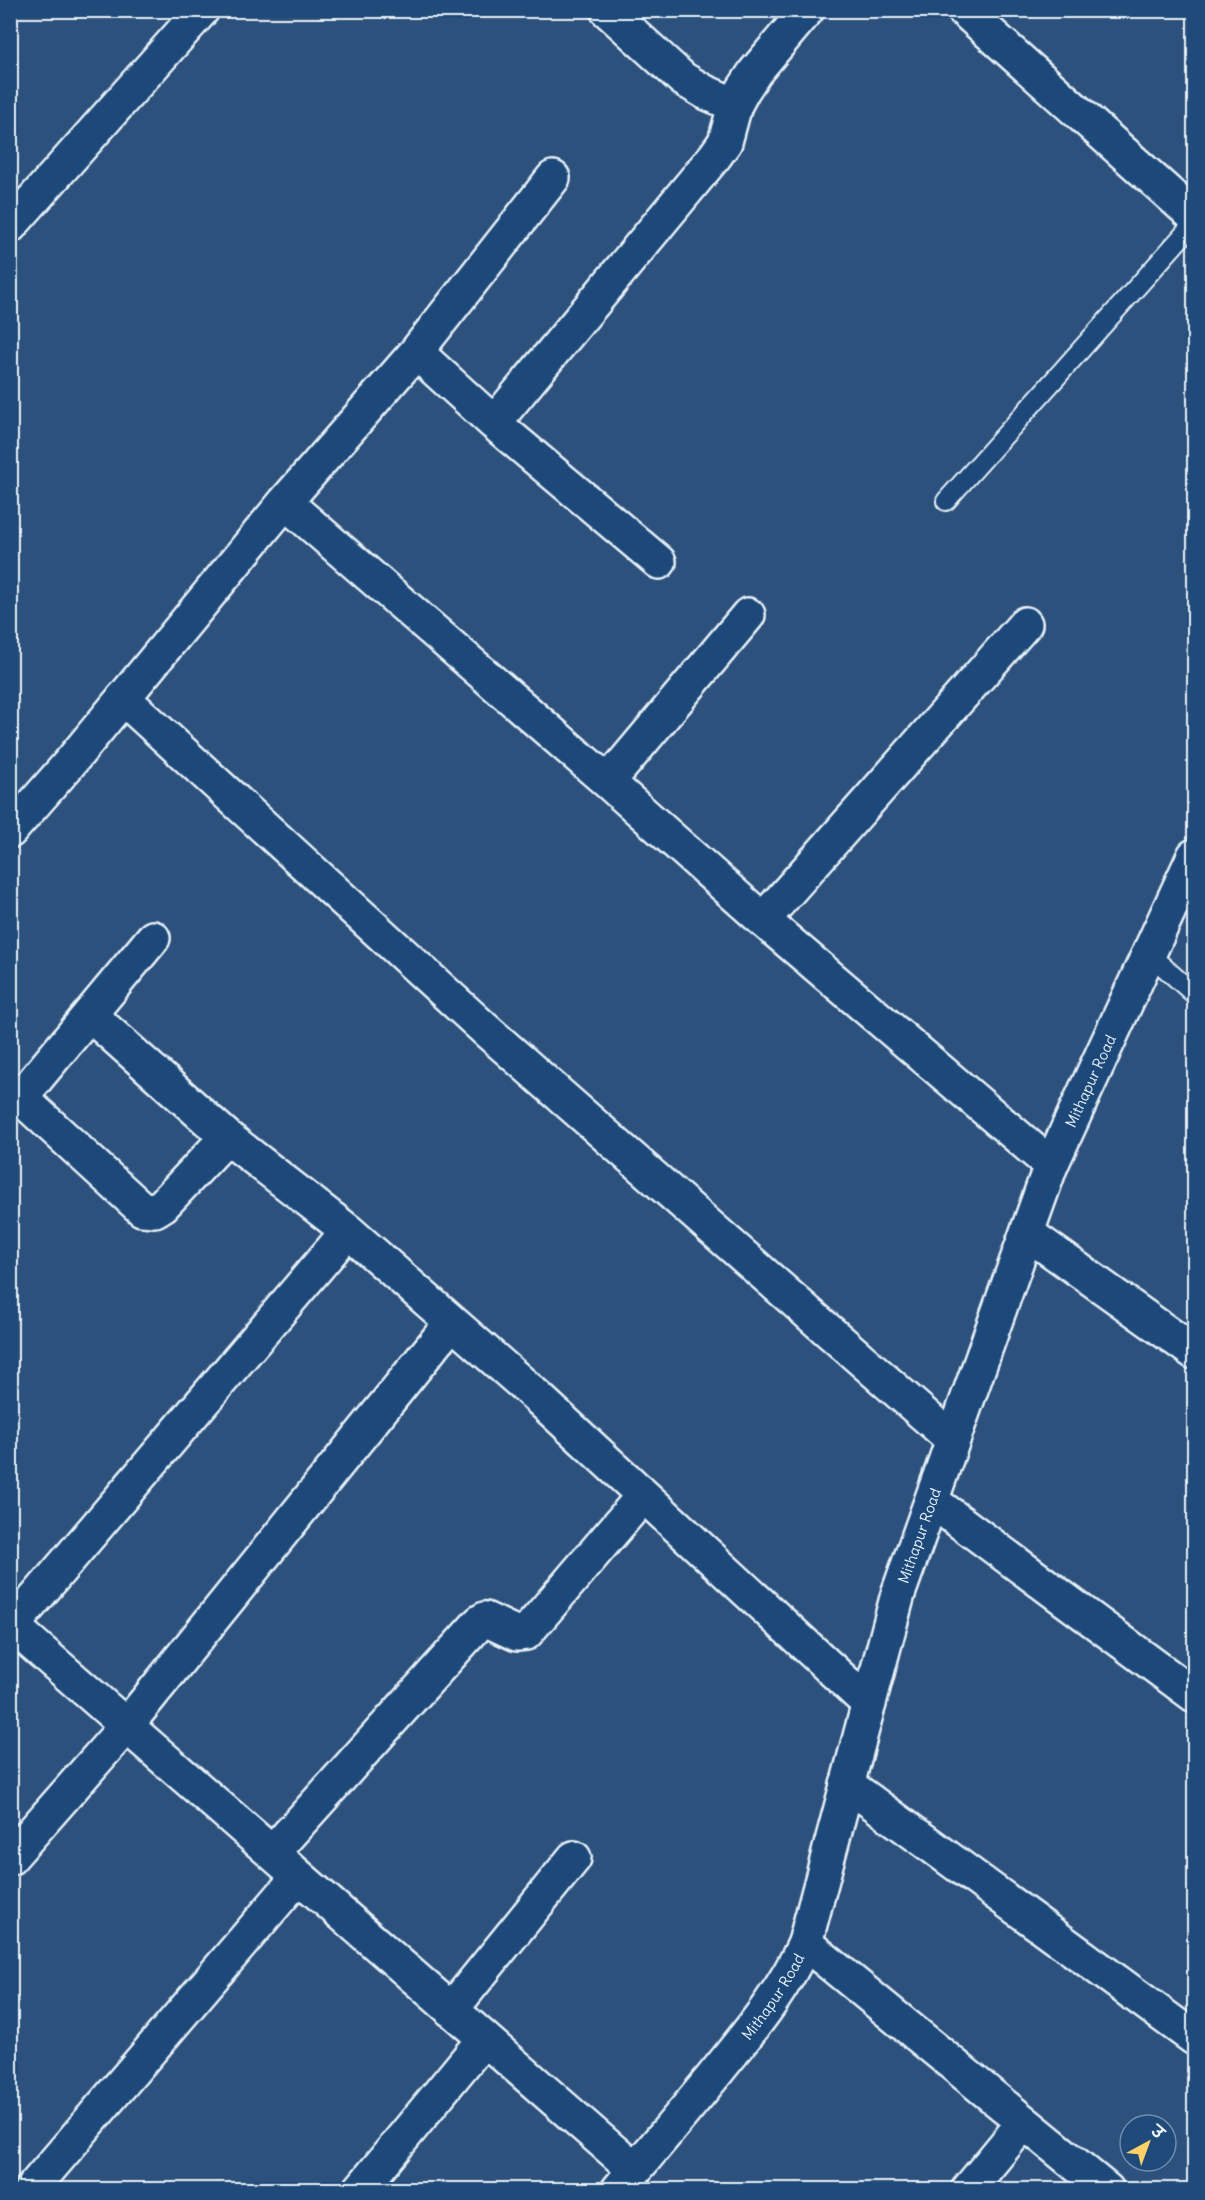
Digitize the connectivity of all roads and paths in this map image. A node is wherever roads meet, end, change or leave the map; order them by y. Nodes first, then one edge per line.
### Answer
1 (202, 10) edge
2 (607, 10) edge
3 (807, 10) edge
4 (964, 10) edge
5 (735, 105) junction
6 (554, 178) dead end
7 (1194, 216) edge
8 (1194, 223) edge
9 (10, 226) edge
10 (416, 352) junction
11 (494, 423) junction
12 (946, 501) dead end
13 (285, 502) junction
14 (659, 562) dead end
15 (748, 615) dead end
16 (1025, 624) dead end
17 (123, 698) junction
18 (608, 782) junction
19 (10, 831) edge
20 (1194, 856) edge
21 (763, 920) junction
22 (153, 938) dead end
23 (1149, 954) junction
24 (1194, 994) edge
25 (90, 1015) junction
26 (16, 1092) edge
27 (227, 1137) junction
28 (1051, 1165) junction
29 (348, 1231) junction
30 (1027, 1233) junction
31 (452, 1322) junction
32 (1194, 1352) edge
33 (953, 1440) junction
34 (643, 1496) junction
35 (932, 1501) junction
36 (11, 1625) edge
37 (1194, 1695) edge
38 (869, 1704) junction
39 (126, 1726) junction
40 (847, 1784) junction
41 (272, 1854) junction
42 (10, 1858) edge
43 (574, 1858) dead end
44 (298, 1876) junction
45 (805, 1943) junction
46 (451, 2010) junction
47 (1194, 2038) edge
48 (484, 2039) junction
49 (1024, 2122) junction
50 (626, 2180) edge
51 (31, 2190) edge
52 (360, 2190) edge
53 (968, 2190) edge
54 (1107, 2190) edge

1 - 9 street
2 - 5 street
3 - 5 street
4 - 7 street
5 - 11 street
6 - 10 street
8 - 12 lane
10 - 11 street
10 - 13 street
11 - 14 street
13 - 17 street
13 - 18 street
15 - 18 street
16 - 21 street
17 - 19 street
17 - 33 street
18 - 21 street
20 - 23 street, Mithapur Road
21 - 28 street
22 - 25 street
23 - 24 lane
23 - 28 street, Mithapur Road
25 - 26 street
25 - 27 street
26 - 27 street
27 - 29 street
28 - 30 street, Mithapur Road
29 - 31 street
29 - 36 street
30 - 32 street
30 - 33 street, Mithapur Road
31 - 34 street
31 - 39 street
33 - 35 street, Mithapur Road
34 - 38 street
34 - 41 street
35 - 37 street
35 - 38 street, Mithapur Road
36 - 39 street
38 - 40 street, Mithapur Road
39 - 41 street
39 - 42 street
40 - 45 street, Mithapur Road
40 - 47 street
41 - 44 street
43 - 46 street
44 - 46 street
44 - 51 street
45 - 49 street
45 - 50 street, Mithapur Road
46 - 48 street
48 - 50 street
48 - 52 street
49 - 53 street
49 - 54 street

